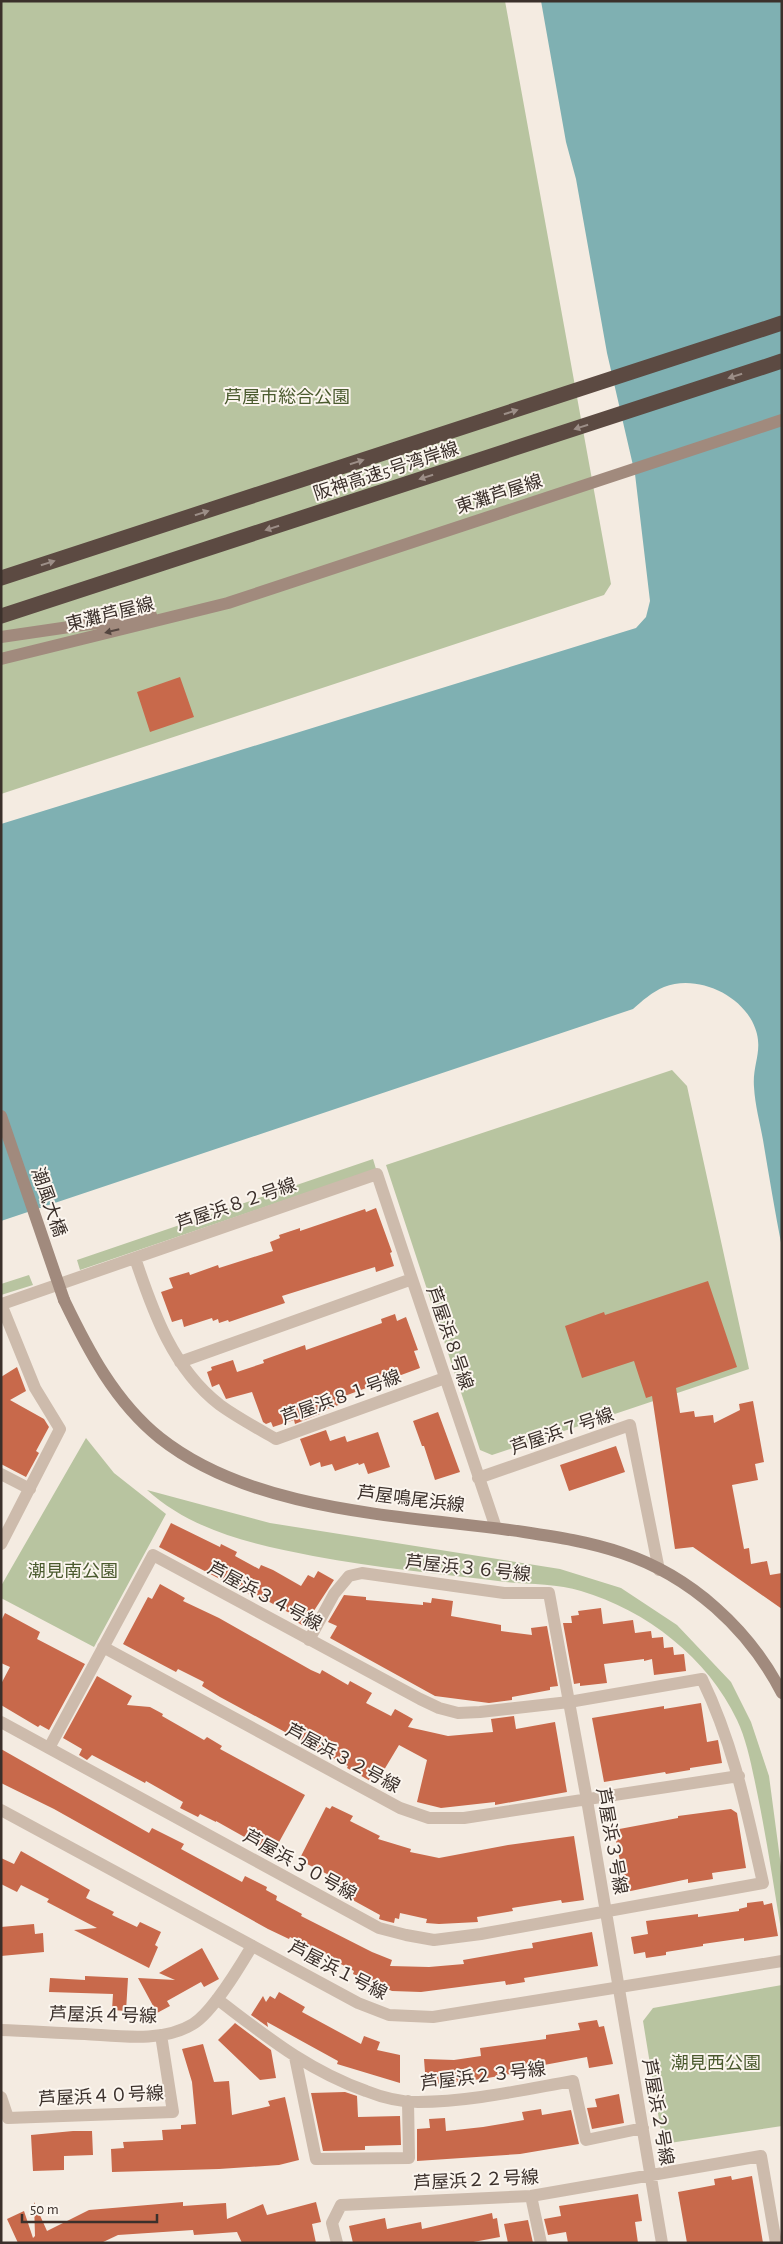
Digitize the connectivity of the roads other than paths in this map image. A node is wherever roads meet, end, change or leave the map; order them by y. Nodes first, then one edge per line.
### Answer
1 (782, 323) edge
2 (782, 361) edge
3 (782, 420) edge
4 (2, 578) edge
5 (228, 603) junction
6 (1, 616) edge
7 (1, 637) edge
8 (1, 658) edge
9 (1, 1116) edge
10 (135, 1258) junction
11 (412, 1279) junction
12 (64, 1300) joint
13 (2, 1304) edge
14 (180, 1362) junction
15 (445, 1378) junction
16 (1, 1474) edge
17 (478, 1478) junction
18 (30, 1490) junction
19 (496, 1528) junction
20 (1, 1544) edge
21 (659, 1570) junction
22 (309, 1640) junction
23 (103, 1647) junction
24 (782, 1693) edge
25 (569, 1702) junction
26 (1, 1722) edge
27 (49, 1748) junction
28 (739, 1776) junction
29 (587, 1800) junction
30 (1, 1810) edge
31 (606, 1911) junction
32 (252, 1946) junction
33 (782, 1962) edge
34 (619, 1987) junction
35 (217, 1999) junction
36 (1, 2030) edge
37 (161, 2034) junction
38 (295, 2058) junction
39 (1, 2097) edge
40 (408, 2101) junction
41 (643, 2128) junction
42 (652, 2176) junction
43 (531, 2196) junction
44 (338, 2243) edge
45 (540, 2243) edge
46 (662, 2243) edge
47 (776, 2243) edge

4 -> 1 highway, 阪神高速5号湾岸線
2 -> 6 highway, 阪神高速5号湾岸線
3 - 5 main road, 東灘芦屋線
5 - 7 main road, 東灘芦屋線
5 -> 8 main road, 東灘芦屋線
9 - 12 main road, 潮風大橋, bridge
10 - 11 street, 芦屋浜８２号線
10 - 13 street, 芦屋浜８２号線
10 - 14 street, 芦屋浜８１号線
11 - 14 street, 芦屋浜８号線
11 - 15 street, 芦屋浜８号線
12 - 19 main road, 芦屋鳴尾浜線
13 - 18 street
14 - 15 street, 芦屋浜８１号線
15 - 17 street, 芦屋浜８号線
16 - 18 street
17 - 19 street, 芦屋浜８号線
17 - 21 street, 芦屋浜７号線
18 - 20 street
19 - 21 main road, 芦屋鳴尾浜線
21 - 24 main road, 芦屋鳴尾浜線
22 - 23 street, 芦屋浜３４号線
22 - 25 street, 芦屋浜３４号線
22 - 25 street, 芦屋浜３６号線
23 - 27 street, 芦屋浜３４号線
23 - 29 street, 芦屋浜３２号線
25 - 28 street, 芦屋浜３４号線
25 - 29 street, 芦屋浜３号線
26 - 27 street, 芦屋浜３０号線
27 - 31 street, 芦屋浜３０号線
28 - 29 street, 芦屋浜３２号線
28 - 31 street, 芦屋浜３０号線
29 - 31 street, 芦屋浜３号線
30 - 32 street, 芦屋浜１号線
31 - 34 street, 芦屋浜３号線
32 - 34 street, 芦屋浜１号線
32 - 35 street, 芦屋浜４号線
33 - 34 street, 芦屋浜１号線
34 - 41 street, 芦屋浜２号線
35 - 37 street, 芦屋浜４号線
35 - 38 street, 芦屋浜２３号線
36 - 37 street, 芦屋浜４号線
37 - 39 street, 芦屋浜４０号線
38 - 40 street, 芦屋浜２３号線
38 - 40 street
40 - 41 street, 芦屋浜２３号線
41 - 42 street, 芦屋浜２号線
42 - 43 street, 芦屋浜２２号線
42 - 46 street, 芦屋浜２号線
42 - 47 street, 芦屋浜２２号線
43 - 44 street, 芦屋浜２２号線
43 - 45 street

